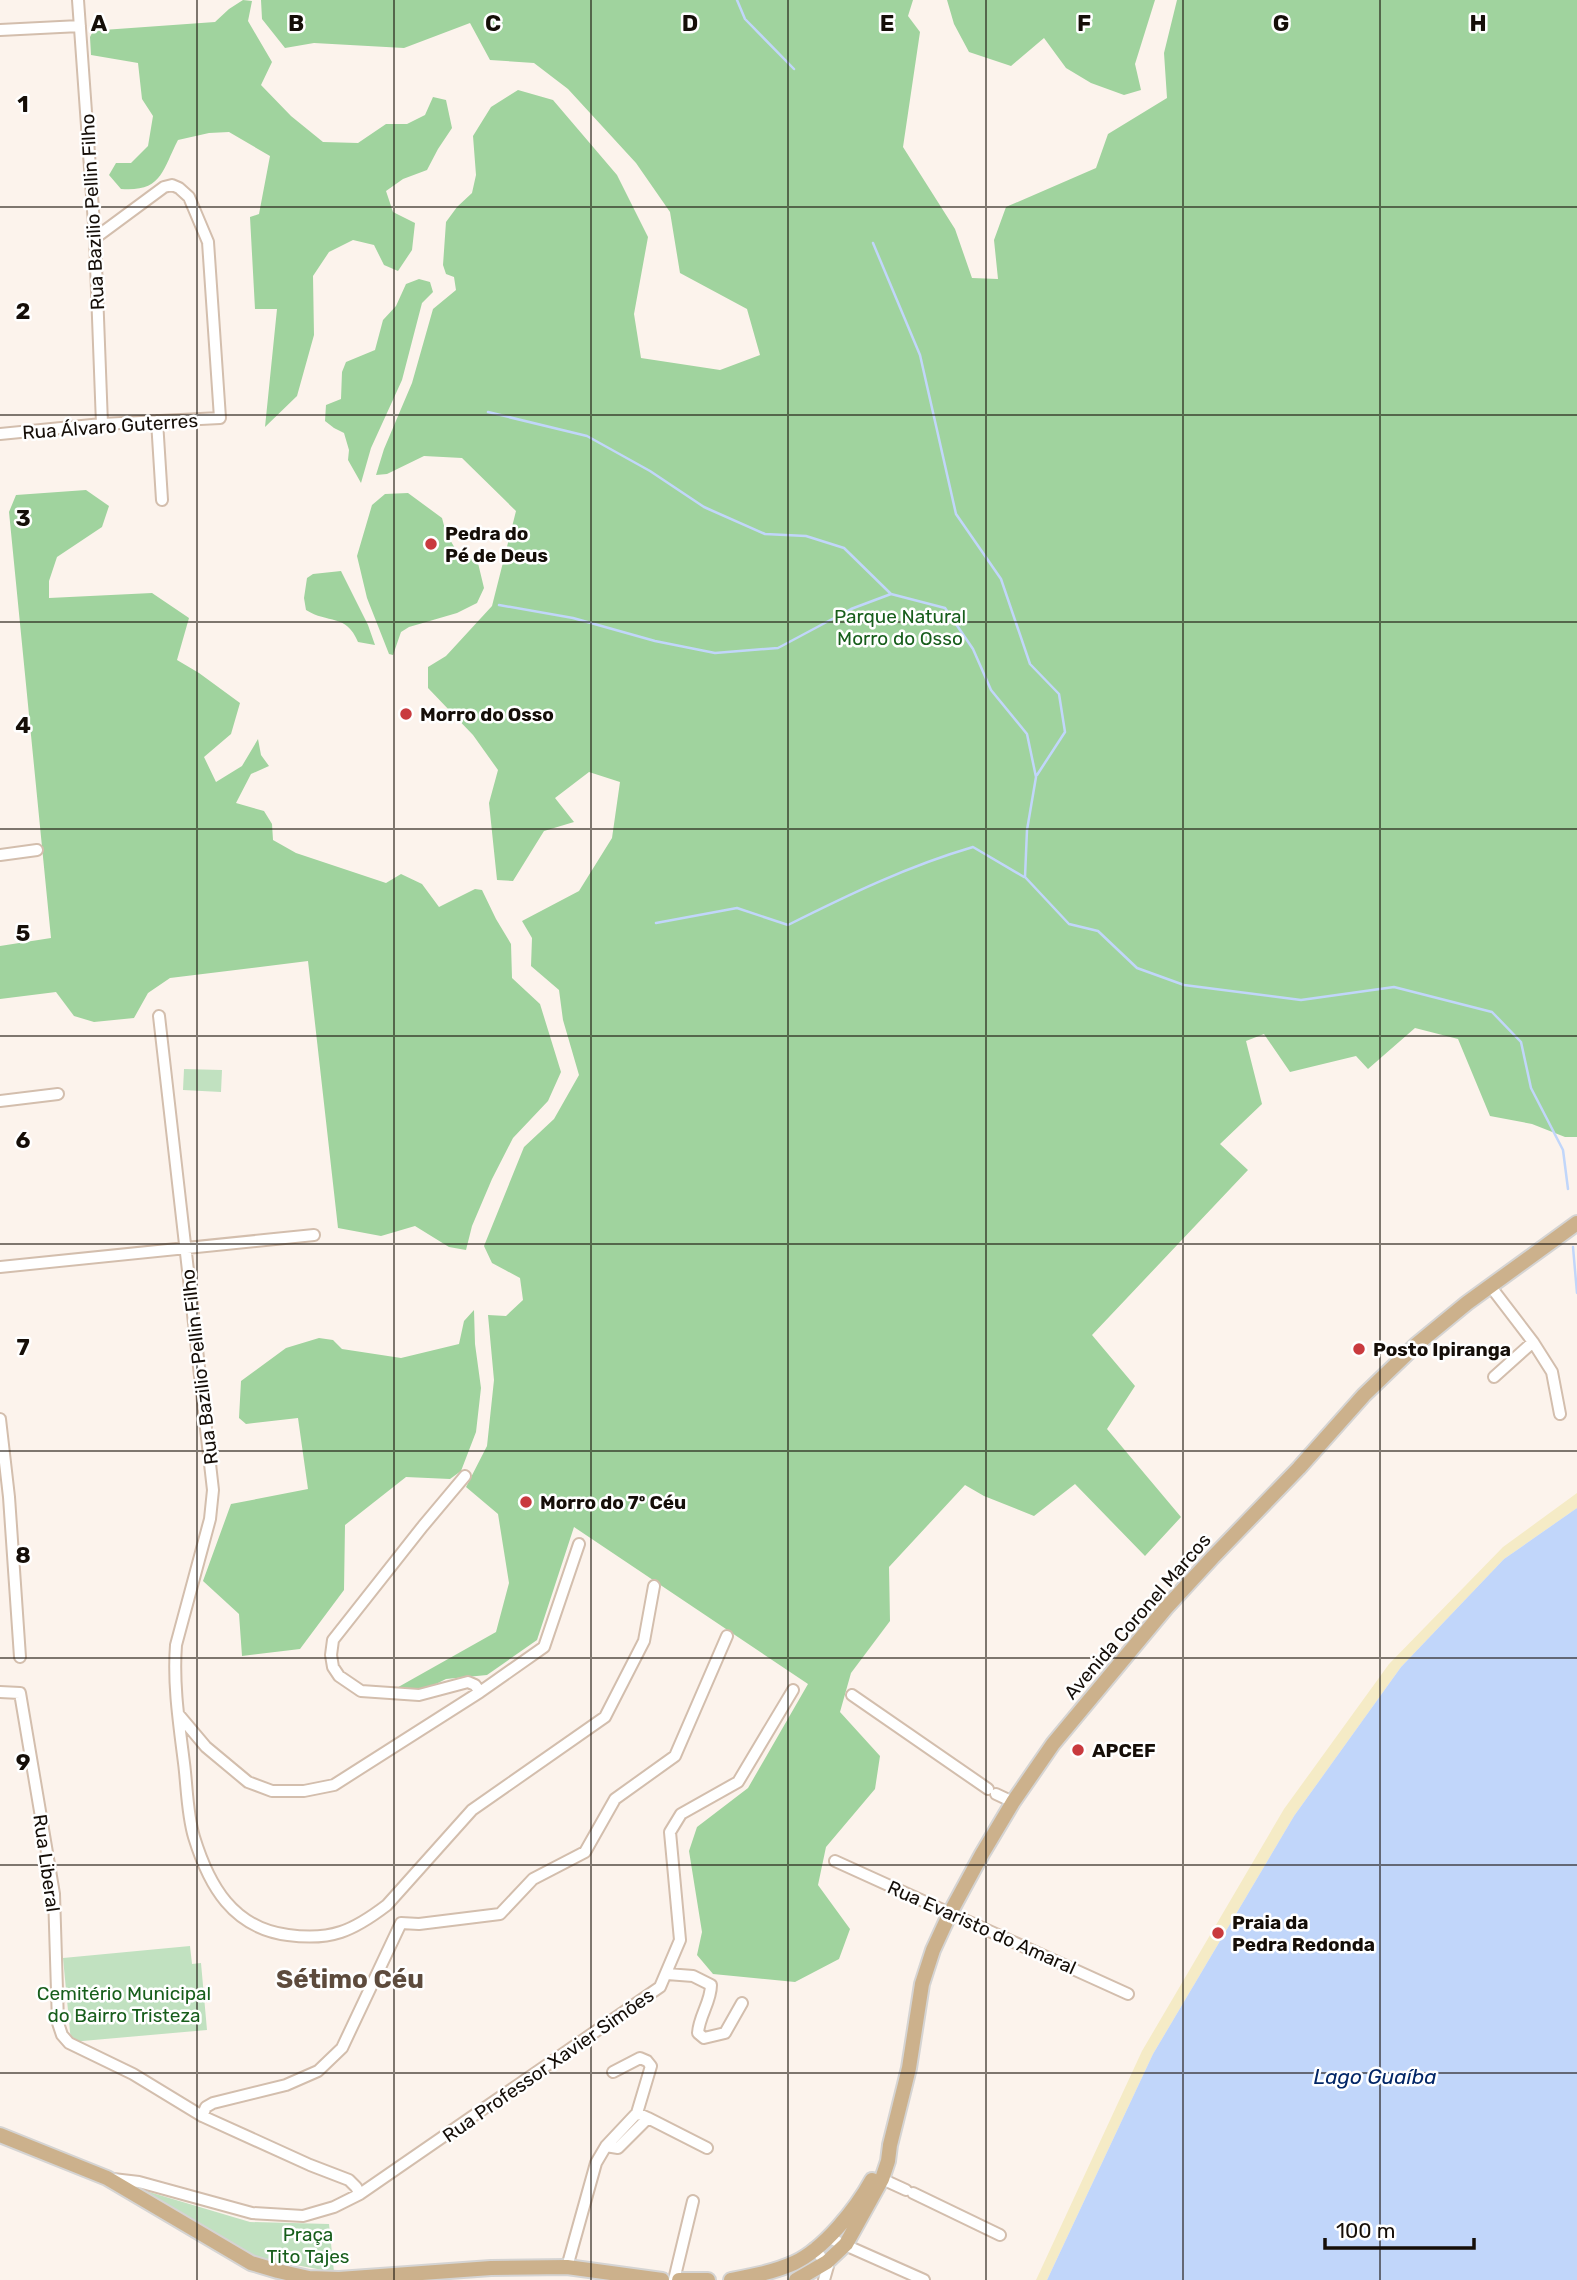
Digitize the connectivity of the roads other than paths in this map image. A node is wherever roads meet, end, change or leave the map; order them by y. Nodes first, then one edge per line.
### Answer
1 (78, 0) edge
2 (80, 26) junction
3 (0, 30) edge
4 (95, 238) junction
5 (157, 421) junction
6 (102, 424) junction
7 (0, 434) edge
8 (162, 500) dead end
9 (37, 850) dead end
10 (0, 855) edge
11 (159, 1016) dead end
12 (58, 1094) dead end
13 (0, 1101) edge
14 (1577, 1223) edge
15 (314, 1235) dead end
16 (185, 1249) junction
17 (0, 1267) edge
18 (1491, 1287) junction
19 (1533, 1342) junction
20 (1494, 1377) dead end
21 (1560, 1414) dead end
22 (0, 1419) edge
23 (465, 1476) dead end
24 (579, 1544) dead end
25 (654, 1586) dead end
26 (727, 1636) dead end
27 (20, 1657) dead end
28 (793, 1690) dead end
29 (0, 1692) edge
30 (480, 1692) junction
31 (852, 1695) dead end
32 (178, 1713) junction
33 (1013, 1802) junction
34 (835, 1861) dead end
35 (387, 1905) junction
36 (950, 1913) junction
37 (401, 1923) junction
38 (667, 1974) junction
39 (1128, 1994) dead end
40 (742, 2003) dead end
41 (613, 2072) dead end
42 (202, 2116) junction
43 (642, 2116) junction
44 (0, 2135) edge
45 (890, 2145) junction
46 (707, 2148) dead end
47 (107, 2178) junction
48 (882, 2179) junction
49 (360, 2194) junction
50 (693, 2201) dead end
51 (1000, 2235) dead end
52 (827, 2237) junction
53 (846, 2244) junction
54 (814, 2248) junction
55 (796, 2262) junction
56 (827, 2262) junction
57 (568, 2267) junction
58 (278, 2277) edge
59 (662, 2280) edge
60 (676, 2280) edge
61 (708, 2280) edge
62 (731, 2280) edge
63 (774, 2280) edge
64 (796, 2280) edge
65 (824, 2280) edge
66 (924, 2280) edge

1 - 2 street, Rua Bazilio Pellin Filho
2 - 3 street
2 - 4 street, Rua Bazilio Pellin Filho
4 - 5 street, Rua Álvaro Guterres
4 - 6 street, Rua Bazilio Pellin Filho
5 - 6 street, Rua Álvaro Guterres
5 - 8 street
6 - 7 street, Rua Álvaro Guterres
9 - 10 street
11 - 16 street, Rua Bazilio Pellin Filho
12 - 13 street
14 - 18 main road, Avenida Coronel Marcos
15 - 16 street
16 - 17 street
16 - 32 street, Rua Bazilio Pellin Filho
18 - 19 street
18 - 33 main road, Avenida Coronel Marcos
19 - 20 street
19 - 21 street
22 - 27 street
23 - 30 street
24 - 30 street
25 - 35 street, Rua Bazilio Pellin Filho
26 - 37 street
28 - 38 street, Rua Professor Xavier Simões
29 - 42 street, Rua Liberal
30 - 32 street
31 - 33 street
32 - 35 street, Rua Bazilio Pellin Filho
33 - 36 main road, Avenida Coronel Marcos
34 - 36 street, Rua Evaristo do Amaral
35 - 37 street
36 - 39 street, Rua Evaristo do Amaral
36 - 45 main road, Avenida Coronel Marcos
37 - 42 street
38 - 40 street
38 - 49 street, Rua Professor Xavier Simões
41 - 43 street
42 - 49 street
43 - 46 street
43 - 57 street
44 - 47 main road
45 - 48 main road, Avenida Coronel Marcos
45 - 52 main road, Avenida Coronel Marcos
47 - 49 street, Rua Professor Xavier Simões
47 - 58 main road
48 - 51 street
48 - 53 main road, Avenida Coronel Marcos
50 - 60 street
52 - 53 street
52 - 54 main road, Avenida Coronel Marcos
53 - 56 main road, Avenida Coronel Marcos
53 - 66 street
54 - 55 main road, Avenida Coronel Marcos
54 - 56 street
55 - 62 main road, Avenida Coronel Marcos
55 - 63 main road
56 - 64 main road, Avenida Coronel Marcos
56 - 65 street
57 - 58 main road
57 - 59 main road
60 - 61 main road

